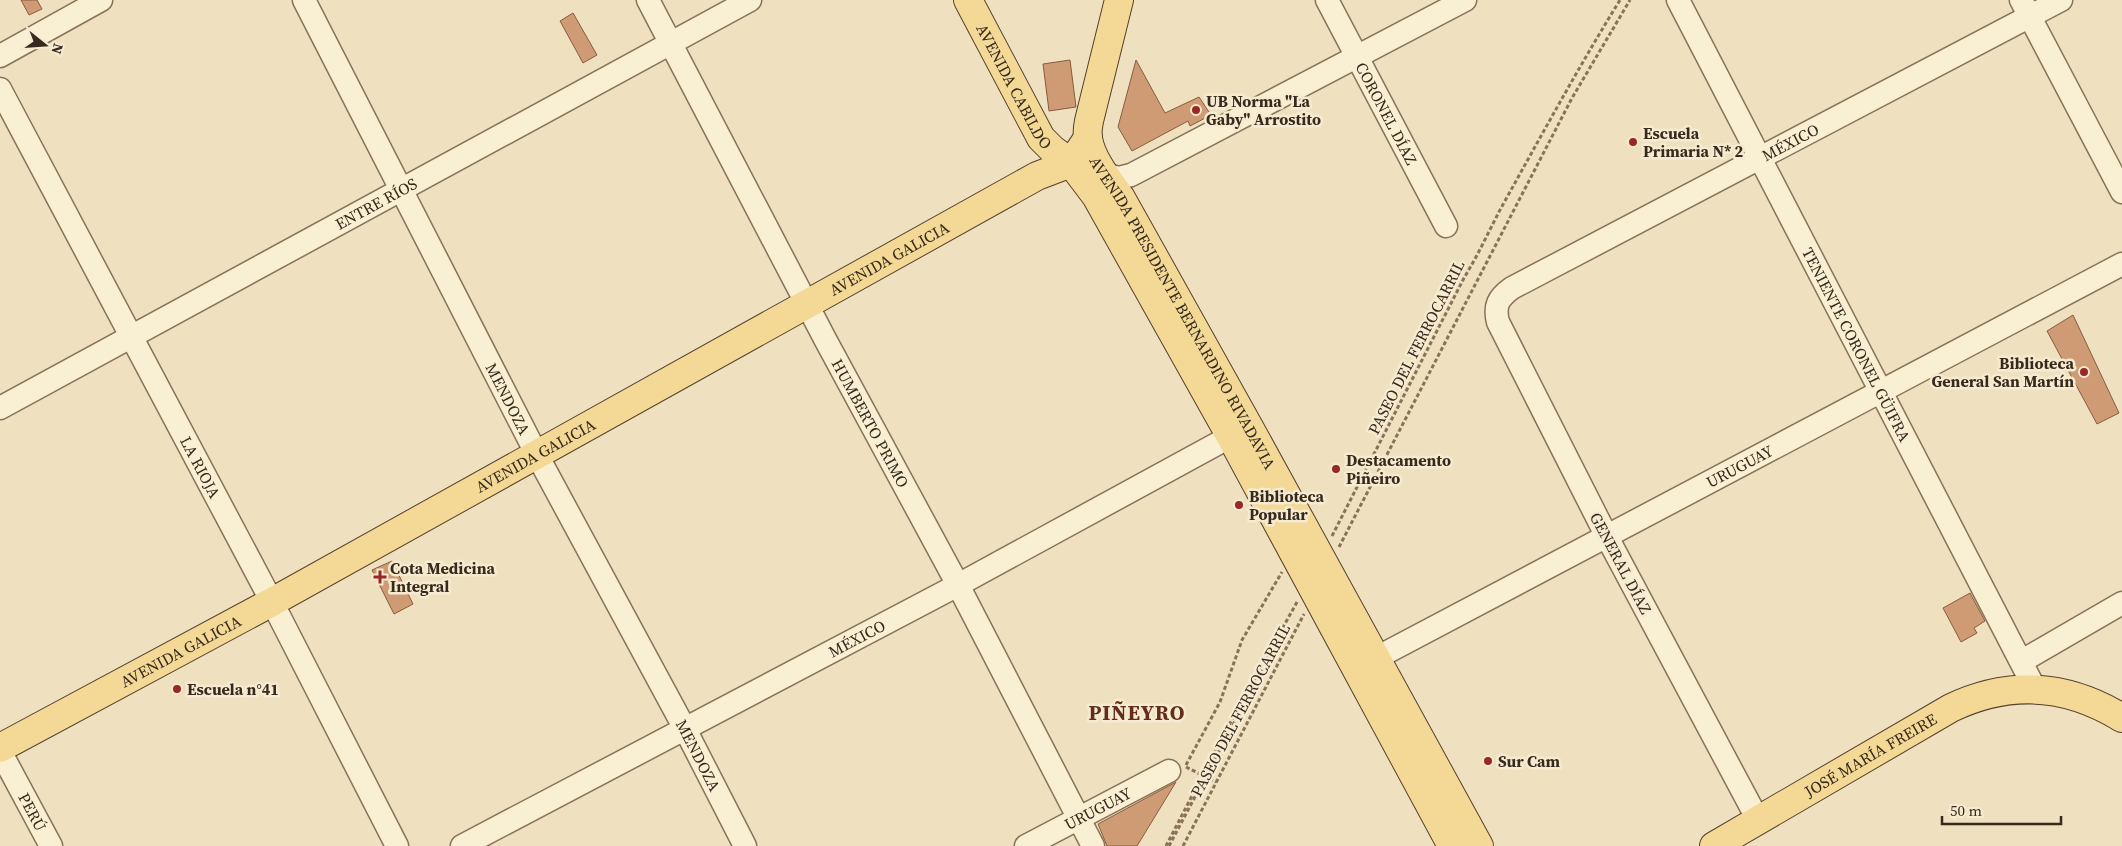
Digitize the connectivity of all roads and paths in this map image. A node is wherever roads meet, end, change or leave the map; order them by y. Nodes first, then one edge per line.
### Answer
1 (101, 0) edge
2 (304, 0) edge
3 (648, 0) edge
4 (750, 0) edge
5 (968, 0) edge
6 (1119, 0) edge
7 (1327, 0) edge
8 (1465, 0) edge
9 (1620, 0) edge
10 (1630, 0) edge
11 (1678, 0) edge
12 (2061, 0) edge
13 (2026, 8) edge
14 (670, 43) junction
15 (0, 56) edge
16 (1356, 58) junction
17 (0, 89) edge
18 (1088, 138) junction
19 (1759, 158) junction
20 (1071, 163) junction
21 (1105, 176) junction
22 (401, 191) junction
23 (2122, 192) edge
24 (1446, 226) dead end
25 (2122, 264) edge
26 (1497, 302) joint
27 (807, 304) junction
28 (131, 338) junction
29 (1880, 392) junction
30 (0, 408) edge
31 (1240, 432) junction
32 (537, 455) junction
33 (1607, 537) junction
34 (1311, 578) junction
35 (958, 585) junction
36 (272, 602) junction
37 (2122, 603) edge
38 (2022, 661) junction
39 (1366, 663) junction
40 (2035, 689) junction
41 (2122, 718) edge
42 (685, 729) junction
43 (0, 749) edge
44 (1178, 769) junction
45 (1203, 775) junction
46 (1216, 782) junction
47 (1077, 818) junction
48 (1758, 820) junction
49 (51, 846) edge
50 (396, 846) edge
51 (462, 846) edge
52 (745, 846) edge
53 (1026, 846) edge
54 (1093, 846) edge
55 (1167, 846) edge
56 (1183, 846) edge
57 (1452, 846) edge
58 (1479, 846) edge
59 (1714, 846) edge

1 - 15 street
2 - 22 street, MENDOZA
3 - 14 street, HUMBERTO PRIMO
4 - 14 street, ENTRE RÍOS
5 - 20 main road, AVENIDA CABILDO
6 - 18 main road, AVENIDA PRESIDENTE BERNARDINO RIVADAVIA
7 - 16 street, CORONEL DÍAZ
8 - 16 street
9 - 34 path, PASEO DEL FERROCARRIL
10 - 34 path
11 - 19 street, TENIENTE CORONEL GÜIFRA
12 - 13 street, MÉXICO
13 - 19 street, MÉXICO
13 - 23 street
14 - 22 street, ENTRE RÍOS
14 - 27 street, HUMBERTO PRIMO
16 - 21 street
16 - 24 street, CORONEL DÍAZ
17 - 28 street, LA RIOJA
18 - 20 main road
18 - 21 main road, AVENIDA PRESIDENTE BERNARDINO RIVADAVIA
19 - 26 street, MÉXICO
19 - 29 street, TENIENTE CORONEL GÜIFRA
20 - 21 street
20 - 27 main road, AVENIDA GALICIA
20 - 31 main road, AVENIDA PRESIDENTE BERNARDINO RIVADAVIA
21 - 31 main road, AVENIDA PRESIDENTE BERNARDINO RIVADAVIA
22 - 28 street, ENTRE RÍOS
22 - 32 street, MENDOZA
25 - 29 street, URUGUAY
26 - 33 street, GENERAL DÍAZ
27 - 32 main road, AVENIDA GALICIA
27 - 35 street, HUMBERTO PRIMO
28 - 30 street, ENTRE RÍOS
28 - 36 street, LA RIOJA
29 - 33 street, URUGUAY
29 - 38 street, TENIENTE CORONEL GÜIFRA
31 - 34 main road, AVENIDA PRESIDENTE BERNARDINO RIVADAVIA
31 - 35 street, MÉXICO
32 - 36 main road, AVENIDA GALICIA
32 - 42 street, MENDOZA
33 - 39 street, URUGUAY
33 - 48 street, GENERAL DÍAZ
34 - 39 main road, AVENIDA PRESIDENTE BERNARDINO RIVADAVIA
34 - 44 path
34 - 45 path
34 - 46 path, PASEO DEL FERROCARRIL
34 - 55 path
35 - 42 street, MÉXICO
35 - 47 street, HUMBERTO PRIMO
36 - 43 main road, AVENIDA GALICIA
36 - 50 street, LA RIOJA
37 - 38 street
38 - 40 street, TENIENTE CORONEL GÜIFRA
39 - 57 main road, AVENIDA PRESIDENTE BERNARDINO RIVADAVIA
39 - 58 main road, AVENIDA PRESIDENTE BERNARDINO RIVADAVIA
40 - 41 main road, JOSÉ MARÍA FREIRE
40 - 48 main road, JOSÉ MARÍA FREIRE
42 - 51 street, MÉXICO
42 - 52 street, MENDOZA
43 - 49 street, PERÚ
44 - 45 path
44 - 47 street, URUGUAY
45 - 46 path
45 - 55 path
46 - 56 path, PASEO DEL FERROCARRIL
47 - 53 street, URUGUAY
47 - 54 street, HUMBERTO PRIMO
48 - 59 main road, JOSÉ MARÍA FREIRE

